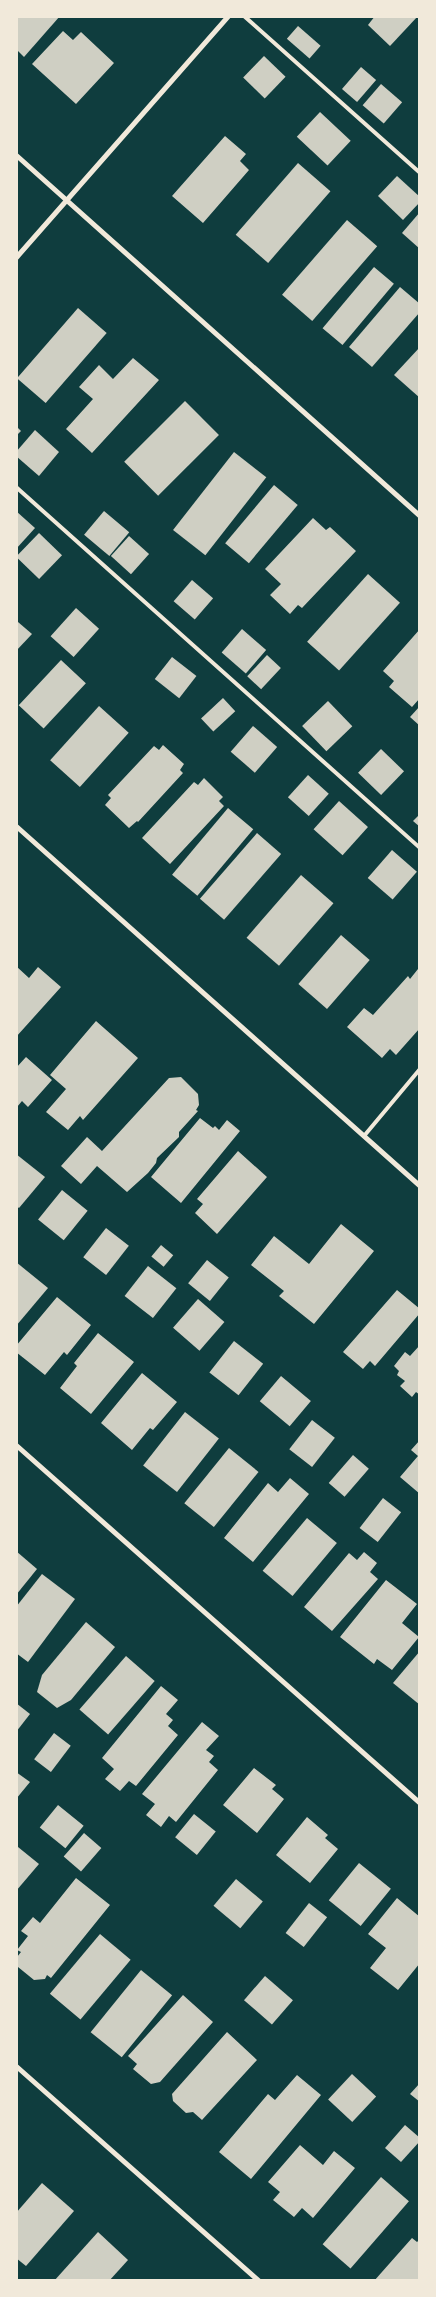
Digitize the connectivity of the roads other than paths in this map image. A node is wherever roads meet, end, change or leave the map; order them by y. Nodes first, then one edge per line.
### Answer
1 (228, 16) edge
2 (244, 16) edge
3 (16, 155) edge
4 (420, 173) edge
5 (67, 200) junction
6 (16, 257) edge
7 (16, 487) edge
8 (420, 516) edge
9 (16, 826) edge
10 (420, 848) edge
11 (420, 1069) edge
12 (364, 1136) junction
13 (420, 1186) edge
14 (16, 1446) edge
15 (420, 1803) edge
16 (16, 2066) edge
17 (259, 2281) edge

1 - 5 street
2 - 4 lane
3 - 5 street
5 - 6 street
5 - 8 street
7 - 10 lane
9 - 12 street
11 - 12 lane
12 - 13 street
14 - 15 street
16 - 17 street

